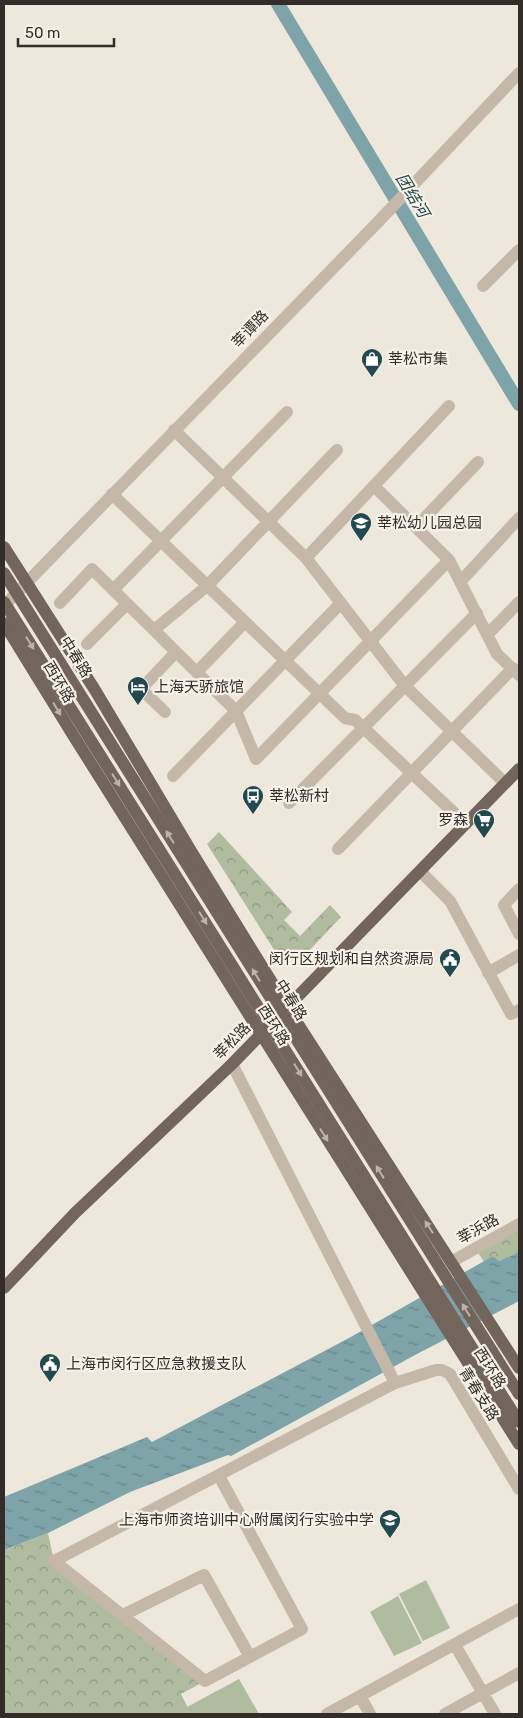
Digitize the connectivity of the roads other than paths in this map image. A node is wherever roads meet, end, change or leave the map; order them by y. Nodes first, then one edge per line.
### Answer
1 (516, 82) edge
2 (519, 250) edge
3 (483, 286) dead end
4 (449, 406) dead end
5 (287, 412) dead end
6 (174, 430) junction
7 (337, 450) dead end
8 (478, 462) dead end
9 (223, 477) junction
10 (374, 486) junction
11 (112, 494) junction
12 (519, 518) edge
13 (269, 522) junction
14 (416, 527) junction
15 (161, 541) junction
16 (4, 547) edge
17 (306, 558) junction
18 (449, 560) junction
19 (4, 573) edge
20 (461, 581) junction
21 (26, 582) junction
22 (207, 586) junction
23 (113, 590) junction
24 (4, 602) edge
25 (60, 602) dead end
26 (340, 602) junction
27 (519, 602) edge
28 (127, 604) junction
29 (4, 606) edge
30 (477, 613) junction
31 (245, 622) junction
32 (4, 623) edge
33 (154, 630) junction
34 (488, 634) junction
35 (370, 641) junction
36 (87, 644) dead end
37 (176, 652) junction
38 (285, 660) junction
39 (197, 672) junction
40 (516, 672) edge
41 (405, 686) junction
42 (319, 693) junction
43 (236, 711) junction
44 (165, 712) dead end
45 (363, 728) junction
46 (452, 732) junction
47 (412, 773) junction
48 (173, 776) dead end
49 (514, 777) edge
50 (289, 804) dead end
51 (466, 824) junction
52 (338, 849) dead end
53 (420, 871) junction
54 (519, 889) edge
55 (519, 934) edge
56 (519, 955) edge
57 (488, 973) junction
58 (288, 1007) junction
59 (519, 1010) edge
60 (261, 1034) junction
61 (232, 1064) junction
62 (519, 1224) edge
63 (453, 1265) junction
64 (4, 1288) edge
65 (519, 1368) edge
66 (392, 1379) junction
67 (519, 1394) edge
68 (519, 1422) edge
69 (519, 1444) edge
70 (219, 1476) junction
71 (519, 1489) edge
72 (519, 1609) edge
73 (122, 1616) junction
74 (455, 1645) junction
75 (250, 1657) junction
76 (519, 1673) edge
77 (483, 1693) junction
78 (360, 1696) junction
79 (327, 1714) edge
80 (370, 1714) edge
81 (445, 1714) edge
82 (495, 1714) edge

1 - 6 street, 莘谭路
2 - 3 street
4 - 10 street
5 - 9 street
6 - 9 street
6 - 11 street, 莘谭路
7 - 13 street
8 - 14 street
9 - 13 street
9 - 15 street
10 - 14 street
10 - 17 street
11 - 15 street
11 - 21 street, 莘谭路
12 - 20 street
13 - 17 street
13 - 22 street
14 - 18 street
15 - 22 street
15 - 23 street
16 - 21 main road, 西环路
17 - 26 street
18 - 20 street
18 - 35 street
67 -> 19 main road, 中春路, bridge
20 - 30 street
21 - 29 street, 莘谭路
21 - 58 main road, 西环路
22 - 31 street
22 - 33 street
23 - 25 street
23 - 28 street
24 -> 68 main road, 中春路, bridge
26 - 35 street
26 - 38 street
27 - 34 street
28 - 33 street
28 - 36 street
30 - 34 street
30 - 41 street
31 - 38 street
31 - 39 street
32 -> 60 main road, 西环路
33 - 37 street
34 - 40 street
35 - 41 street
35 - 42 street
37 - 39 street
37 - 44 street
38 - 42 street
38 - 43 street
39 - 43 street
40 - 46 street
41 - 45 street
41 - 46 street
42 - 43 street
42 - 45 street
43 - 48 street
45 - 47 street
45 - 50 street
46 - 47 street
46 - 49 street
47 - 51 street
47 - 52 street
49 - 51 main road, 莘松路
51 - 53 main road, 莘松路
53 - 57 street
53 - 58 main road, 莘松路
54 - 55 street
56 - 57 street
57 - 59 street
58 - 60 main road, 莘松路
63 -> 58 main road, 西环路
60 - 61 main road, 莘松路
60 -> 69 main road, 西环路
61 - 64 main road, 莘松路
61 - 66 street
62 - 63 street, 莘浜路
63 - 65 main road, 西环路
66 - 70 street, 青春支路
66 - 71 street, 青春支路
70 - 73 street, 青春支路
70 - 75 street
72 - 74 street
73 - 75 street
73 - 75 street
74 - 77 street
74 - 78 street
76 - 77 street
77 - 81 street
77 - 82 street
78 - 79 street
78 - 80 street

